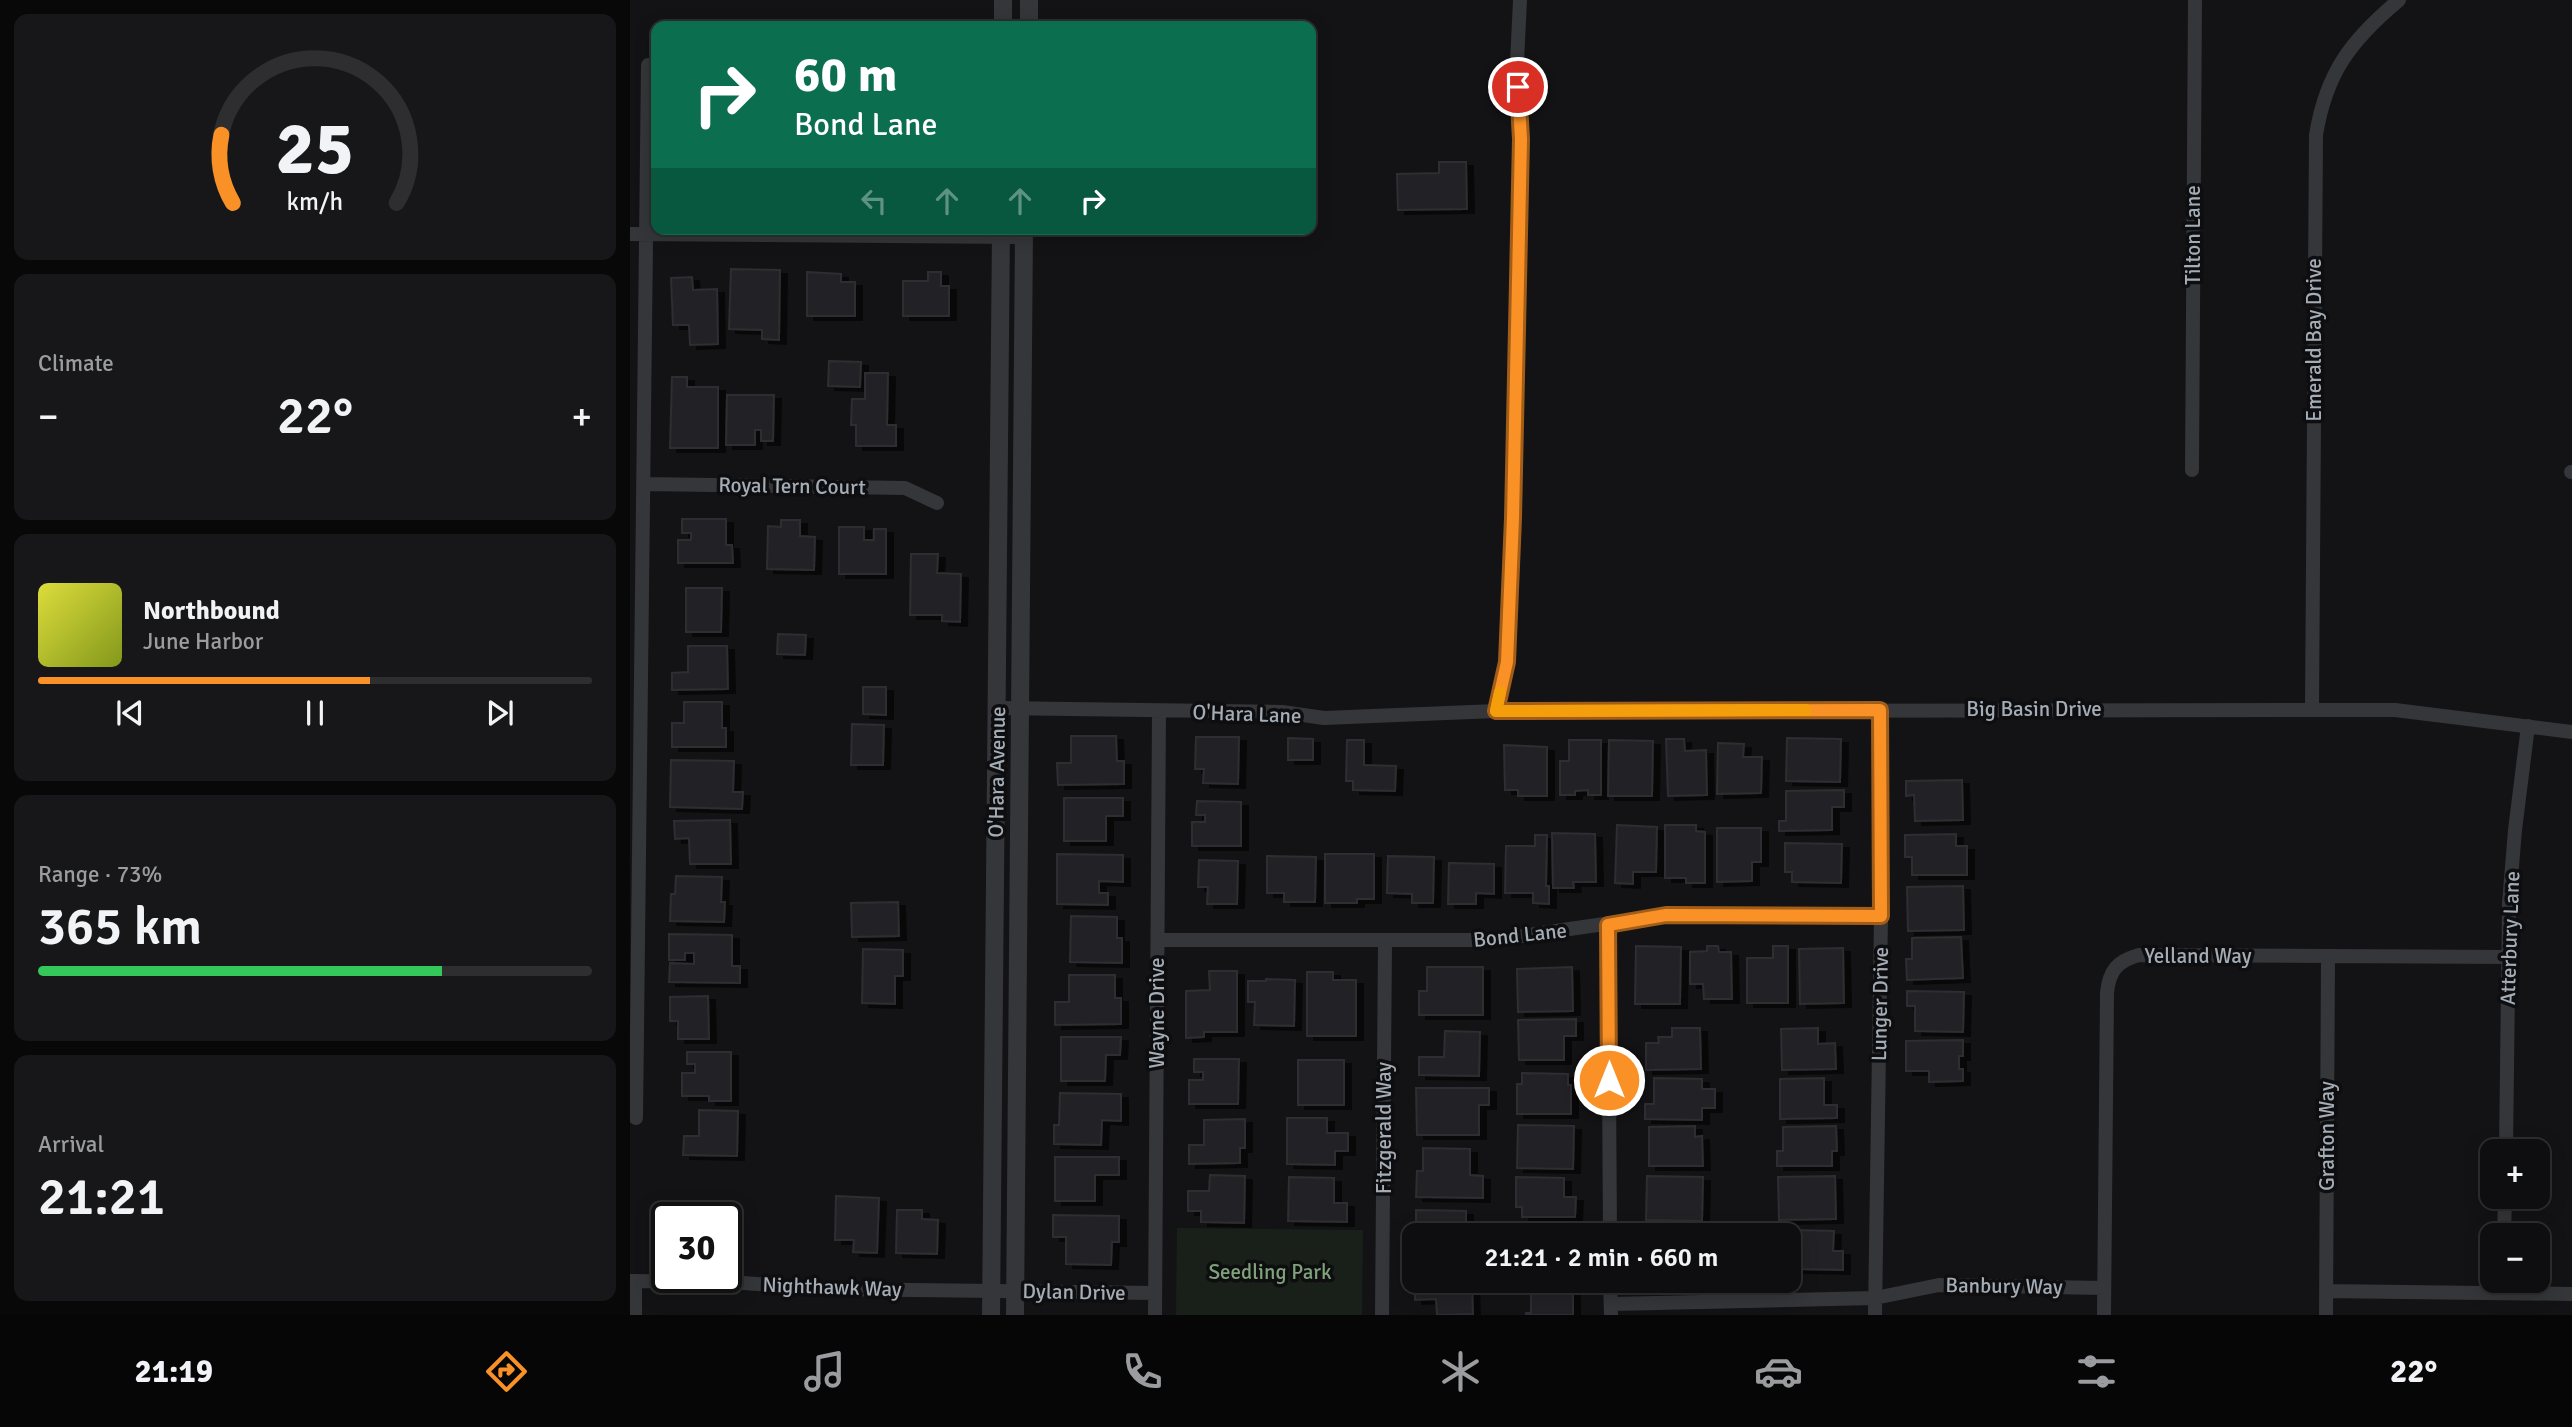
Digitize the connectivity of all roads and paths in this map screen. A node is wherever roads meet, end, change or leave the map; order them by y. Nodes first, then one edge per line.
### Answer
1 (1003, 0) edge
2 (1029, 0) edge
3 (1520, 0) edge
4 (2195, 0) edge
5 (2399, 0) edge
6 (1003, 21) edge
7 (1029, 21) edge
8 (648, 65) dead end
9 (630, 234) edge
10 (646, 234) junction
11 (651, 234) edge
12 (1001, 235) edge
13 (1024, 235) edge
14 (2192, 470) dead end
15 (644, 484) junction
16 (937, 503) dead end
17 (998, 708) junction
18 (1021, 708) junction
19 (2312, 709) junction
20 (1880, 710) junction
21 (1159, 711) junction
22 (1496, 711) junction
23 (2528, 726) junction
24 (2572, 732) edge
25 (635, 792) edge
26 (1881, 916) junction
27 (1608, 925) junction
28 (1158, 940) junction
29 (1385, 942) junction
30 (2328, 956) junction
31 (2508, 957) junction
32 (636, 1118) dead end
33 (2505, 1139) edge
34 (1610, 1223) edge
35 (633, 1281) edge
36 (2104, 1288) junction
37 (2480, 1288) edge
38 (992, 1291) junction
39 (1016, 1291) junction
40 (2326, 1291) junction
41 (2550, 1292) edge
42 (1155, 1293) junction
43 (2572, 1294) edge
44 (1875, 1298) junction
45 (1611, 1309) edge
46 (635, 1315) edge
47 (991, 1315) edge
48 (1016, 1315) edge
49 (1155, 1315) edge
50 (1382, 1315) edge
51 (1875, 1315) edge
52 (2104, 1315) edge
53 (2326, 1315) edge

1 - 6 street
2 - 7 street
3 - 22 street
4 - 14 street, Tilton Lane
5 - 19 street, Emerald Bay Drive
8 - 10 street
9 - 10 street
10 - 11 street
10 - 15 street
12 - 17 street, O'Hara Avenue
13 - 18 street, O'Hara Avenue
15 - 16 street, Royal Tern Court
15 - 25 street
17 - 18 street, O'Hara Lane
17 - 38 street, O'Hara Avenue
18 - 21 street, O'Hara Lane
18 - 39 street, O'Hara Avenue
19 - 20 street, Big Basin Drive
19 - 23 street, Big Basin Drive
20 - 22 street, Big Basin Drive
20 - 26 street, Lunger Drive
21 - 22 street, O'Hara Lane
21 - 28 street, Wayne Drive
23 - 24 street, Big Basin Drive
23 - 31 street, Atterbury Lane
25 - 32 street
26 - 27 street, Bond Lane
26 - 44 street, Lunger Drive
27 - 29 street, Bond Lane
27 - 34 street
28 - 29 street, Bond Lane
28 - 42 street, Wayne Drive
29 - 50 street, Fitzgerald Way
30 - 31 street, Yelland Way
30 - 36 street, Yelland Way
30 - 40 street, Grafton Way
31 - 33 street, Atterbury Lane
35 - 38 street, Nighthawk Way
35 - 46 street
36 - 44 street, Banbury Way
36 - 52 street, Yelland Way
37 - 40 street
38 - 39 street, Dylan Drive
38 - 47 street, O'Hara Avenue
39 - 42 street, Dylan Drive
39 - 48 street, O'Hara Avenue
40 - 53 street, Grafton Way
41 - 43 street
42 - 49 street, Wayne Drive
44 - 45 street, Banbury Way
44 - 51 street, Lunger Drive

